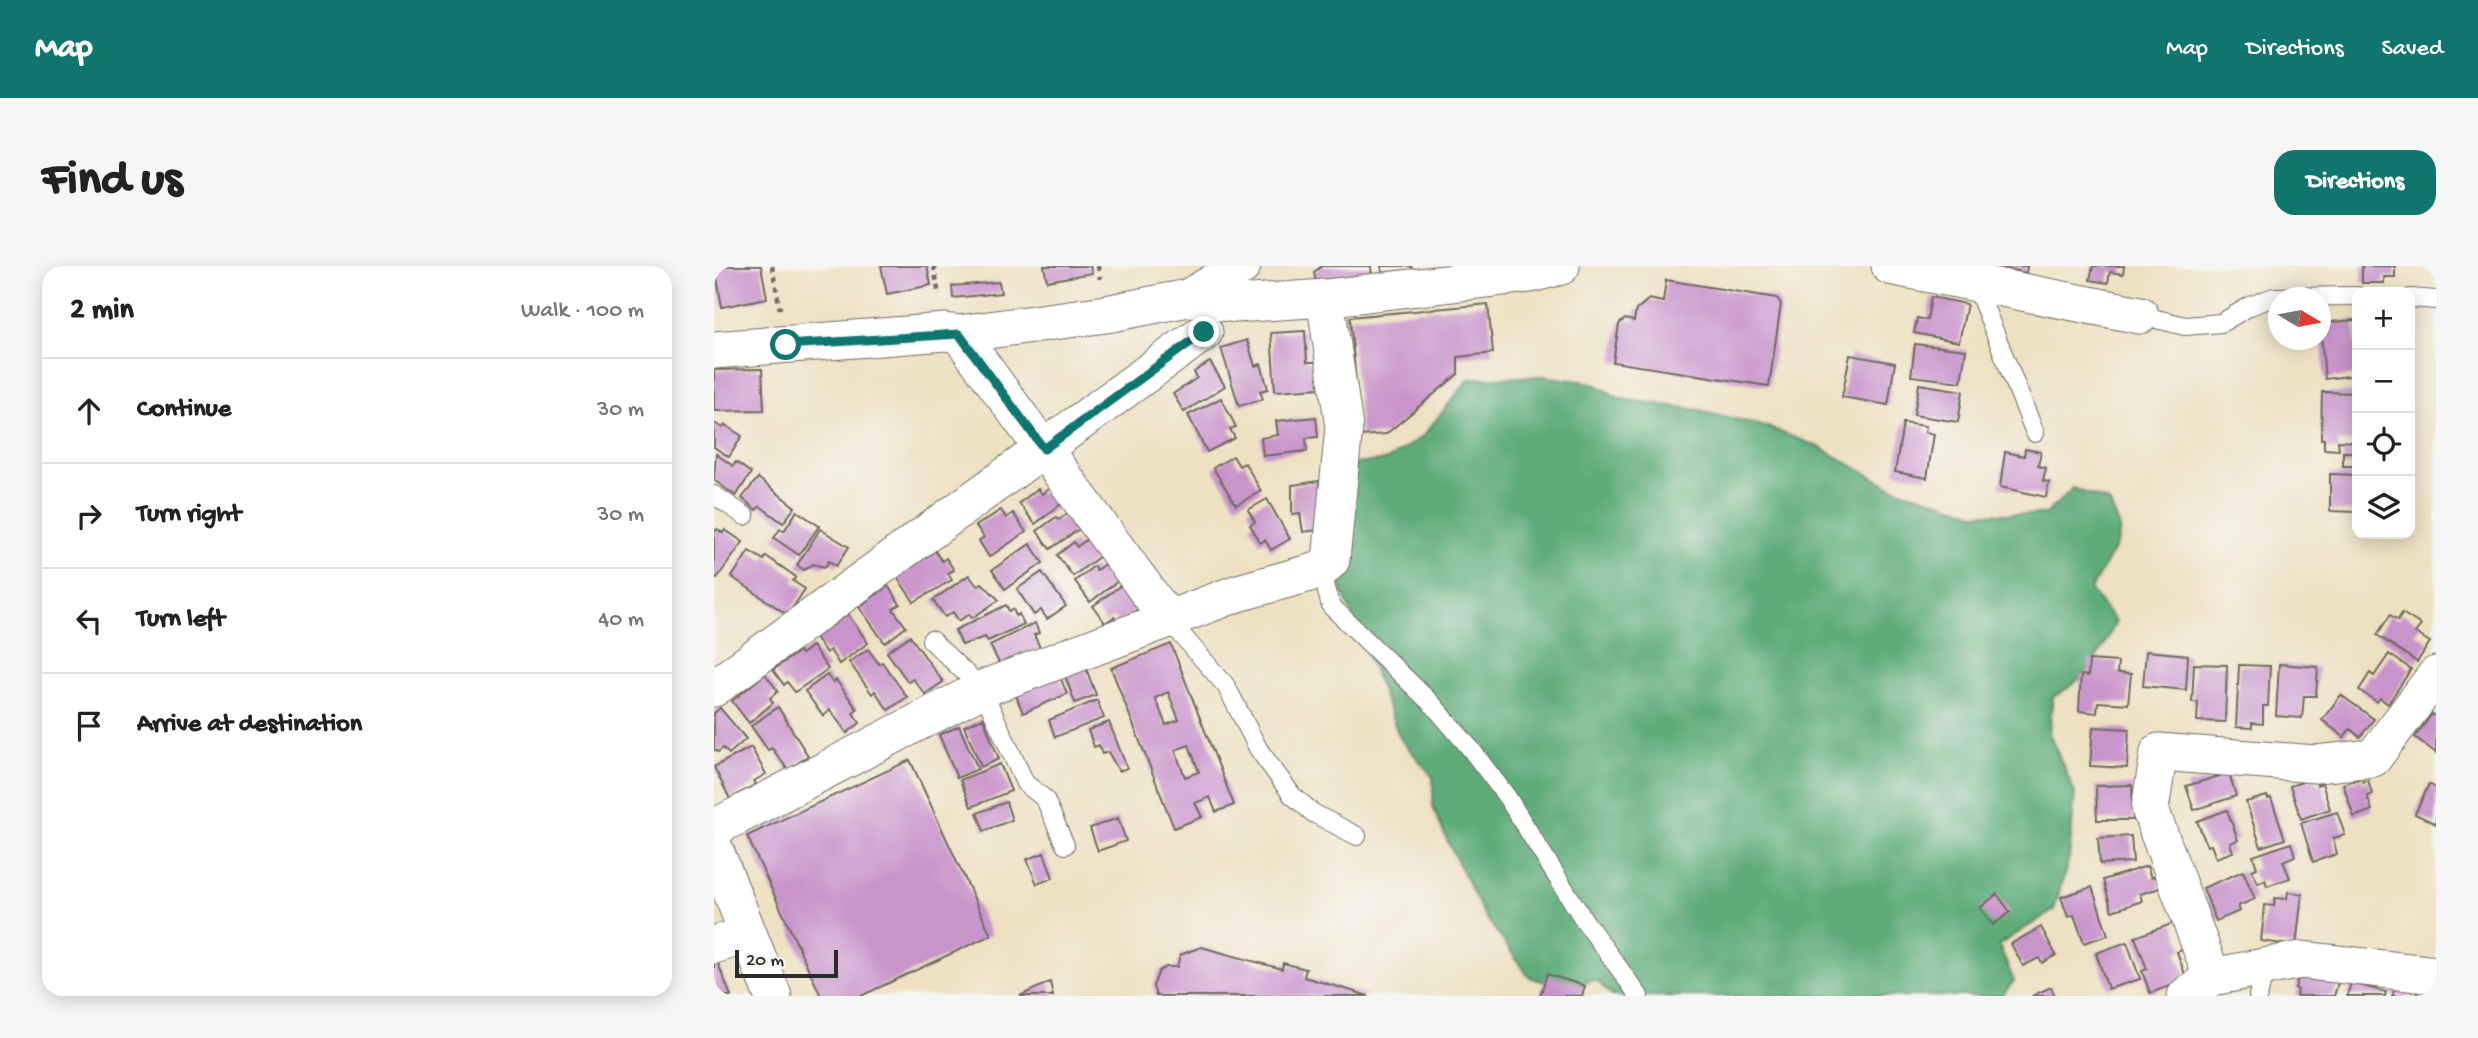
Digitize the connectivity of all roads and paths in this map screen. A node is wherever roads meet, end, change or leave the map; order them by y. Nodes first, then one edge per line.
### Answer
1 (772, 266) edge
2 (1242, 266) edge
3 (1561, 266) edge
4 (1890, 266) edge
5 (1975, 281) junction
6 (2352, 296) edge
7 (1188, 298) junction
8 (1325, 298) junction
9 (2415, 298) edge
10 (2436, 300) edge
11 (2140, 315) joint
12 (1204, 332) dead end
13 (959, 334) junction
14 (786, 345) junction
15 (714, 350) edge
16 (2035, 433) dead end
17 (1044, 449) junction
18 (714, 495) edge
19 (745, 516) dead end
20 (1321, 570) junction
21 (1168, 619) junction
22 (931, 640) dead end
23 (2436, 675) edge
24 (714, 688) edge
25 (982, 689) junction
26 (714, 828) edge
27 (1357, 836) dead end
28 (1065, 845) dead end
29 (714, 848) edge
30 (730, 940) edge
31 (2436, 975) edge
32 (2262, 981) edge
33 (2199, 986) edge
34 (773, 996) edge
35 (1639, 996) edge

1 - 14 path
2 - 7 street
3 - 8 street
4 - 5 street
5 - 11 street
5 - 16 lane
6 - 11 lane
7 - 8 street
7 - 13 street
8 - 20 street
9 - 10 lane
12 - 17 street
13 - 14 street
13 - 17 street
14 - 15 street
17 - 21 street
17 - 24 street
18 - 19 lane
20 - 21 street
20 - 35 lane
21 - 25 street
21 - 27 lane
22 - 25 lane
23 - 33 street
25 - 26 street
25 - 28 lane
29 - 30 street
30 - 34 street
31 - 32 street
32 - 33 street

